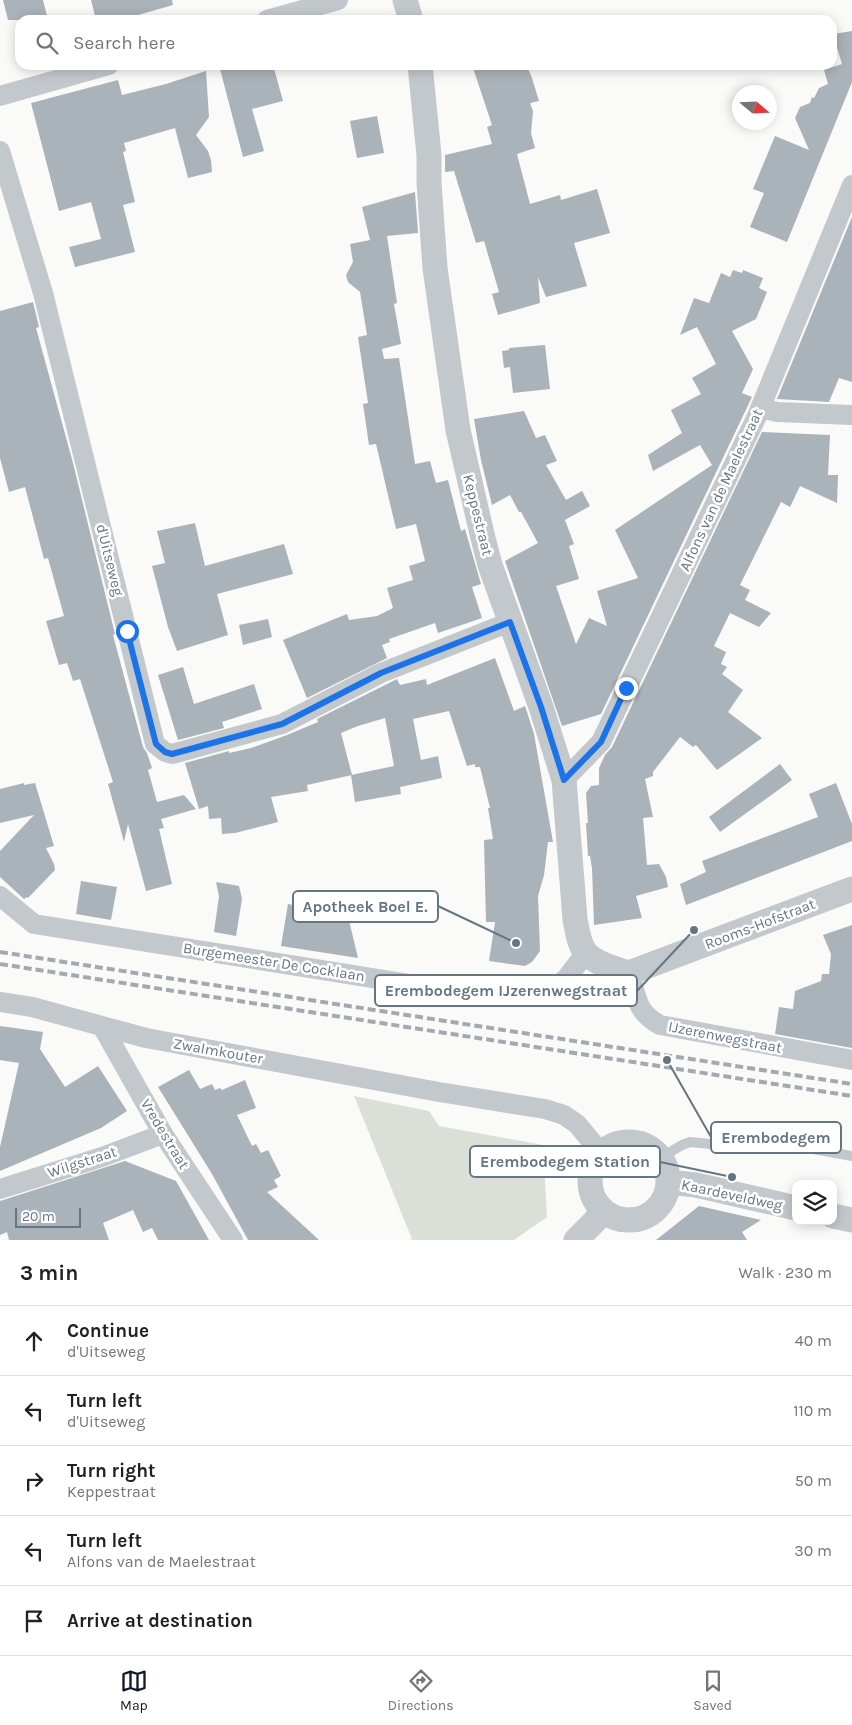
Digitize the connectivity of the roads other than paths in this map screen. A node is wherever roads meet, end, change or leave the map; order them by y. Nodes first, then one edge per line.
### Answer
1 (338, 0) edge
2 (405, 0) edge
3 (285, 15) edge
4 (409, 15) edge
5 (91, 70) edge
6 (420, 70) edge
7 (0, 96) edge
8 (0, 150) edge
9 (852, 185) edge
10 (760, 408) junction
11 (852, 415) edge
12 (510, 622) junction
13 (564, 780) junction
14 (852, 888) edge
15 (0, 896) edge
16 (586, 953) junction
17 (629, 973) junction
18 (0, 1002) edge
19 (102, 1026) junction
20 (852, 1060) edge
21 (163, 1134) junction
22 (601, 1153) junction
23 (852, 1156) edge
24 (660, 1158) junction
25 (668, 1182) junction
26 (0, 1189) edge
27 (792, 1207) edge
28 (602, 1210) junction
29 (837, 1217) edge
30 (852, 1220) edge
31 (630, 1230) edge
32 (233, 1240) edge
33 (576, 1240) edge

1 - 3 street
2 - 4 street
5 - 7 street
6 - 12 street, Keppestraat
8 - 12 street, d'Uitseweg
9 - 10 street, Alfons van de Maelestraat
10 - 11 street
10 - 13 street, Alfons van de Maelestraat
12 - 13 street, Keppestraat
13 - 16 street, Keppestraat
14 - 17 street, Rooms-Hofstraat
15 - 16 street, Burgemeester De Cocklaan
16 - 17 street
17 - 20 street, IJzerenwegstraat
18 - 19 street, Zwalmkouter
19 - 21 street, Vredestraat
19 - 22 street, Zwalmkouter
21 - 26 street, Wilgstraat
21 - 32 street, Vredestraat
22 - 24 street
22 - 28 street
23 - 24 lane
24 - 25 street
25 - 27 street, Kaardeveldweg
25 - 31 street
28 - 31 street
28 - 33 street
29 - 30 street

